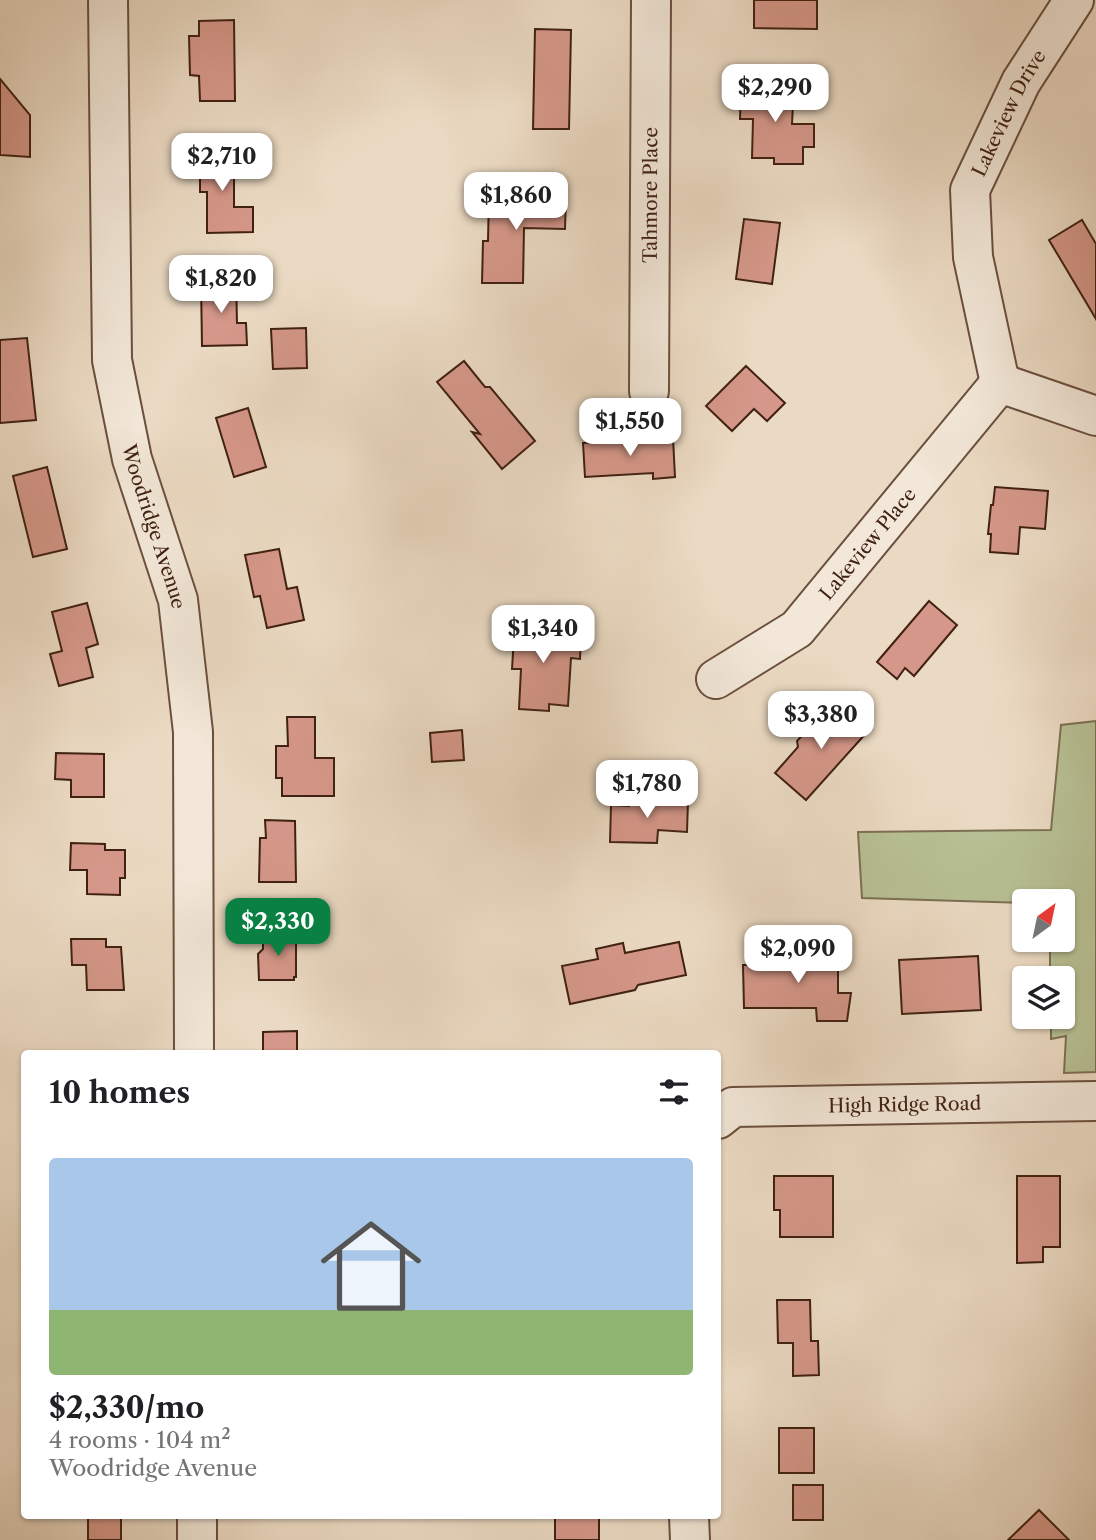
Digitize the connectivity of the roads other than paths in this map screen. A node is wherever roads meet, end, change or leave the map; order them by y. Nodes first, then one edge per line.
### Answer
1 (108, 0) edge
2 (651, 0) edge
3 (1074, 0) edge
4 (1000, 383) junction
5 (649, 391) dead end
6 (1096, 416) edge
7 (716, 678) dead end
8 (194, 1050) edge
9 (1096, 1101) edge
10 (721, 1117) edge
11 (197, 1519) edge
12 (689, 1519) edge
13 (197, 1540) edge
14 (690, 1540) edge

1 - 8 street, Woodridge Avenue
2 - 5 street, Tahmore Place
3 - 4 street, Lakeview Drive
4 - 6 street
4 - 7 street, Lakeview Place
9 - 10 street, High Ridge Road
11 - 13 street
12 - 14 street

